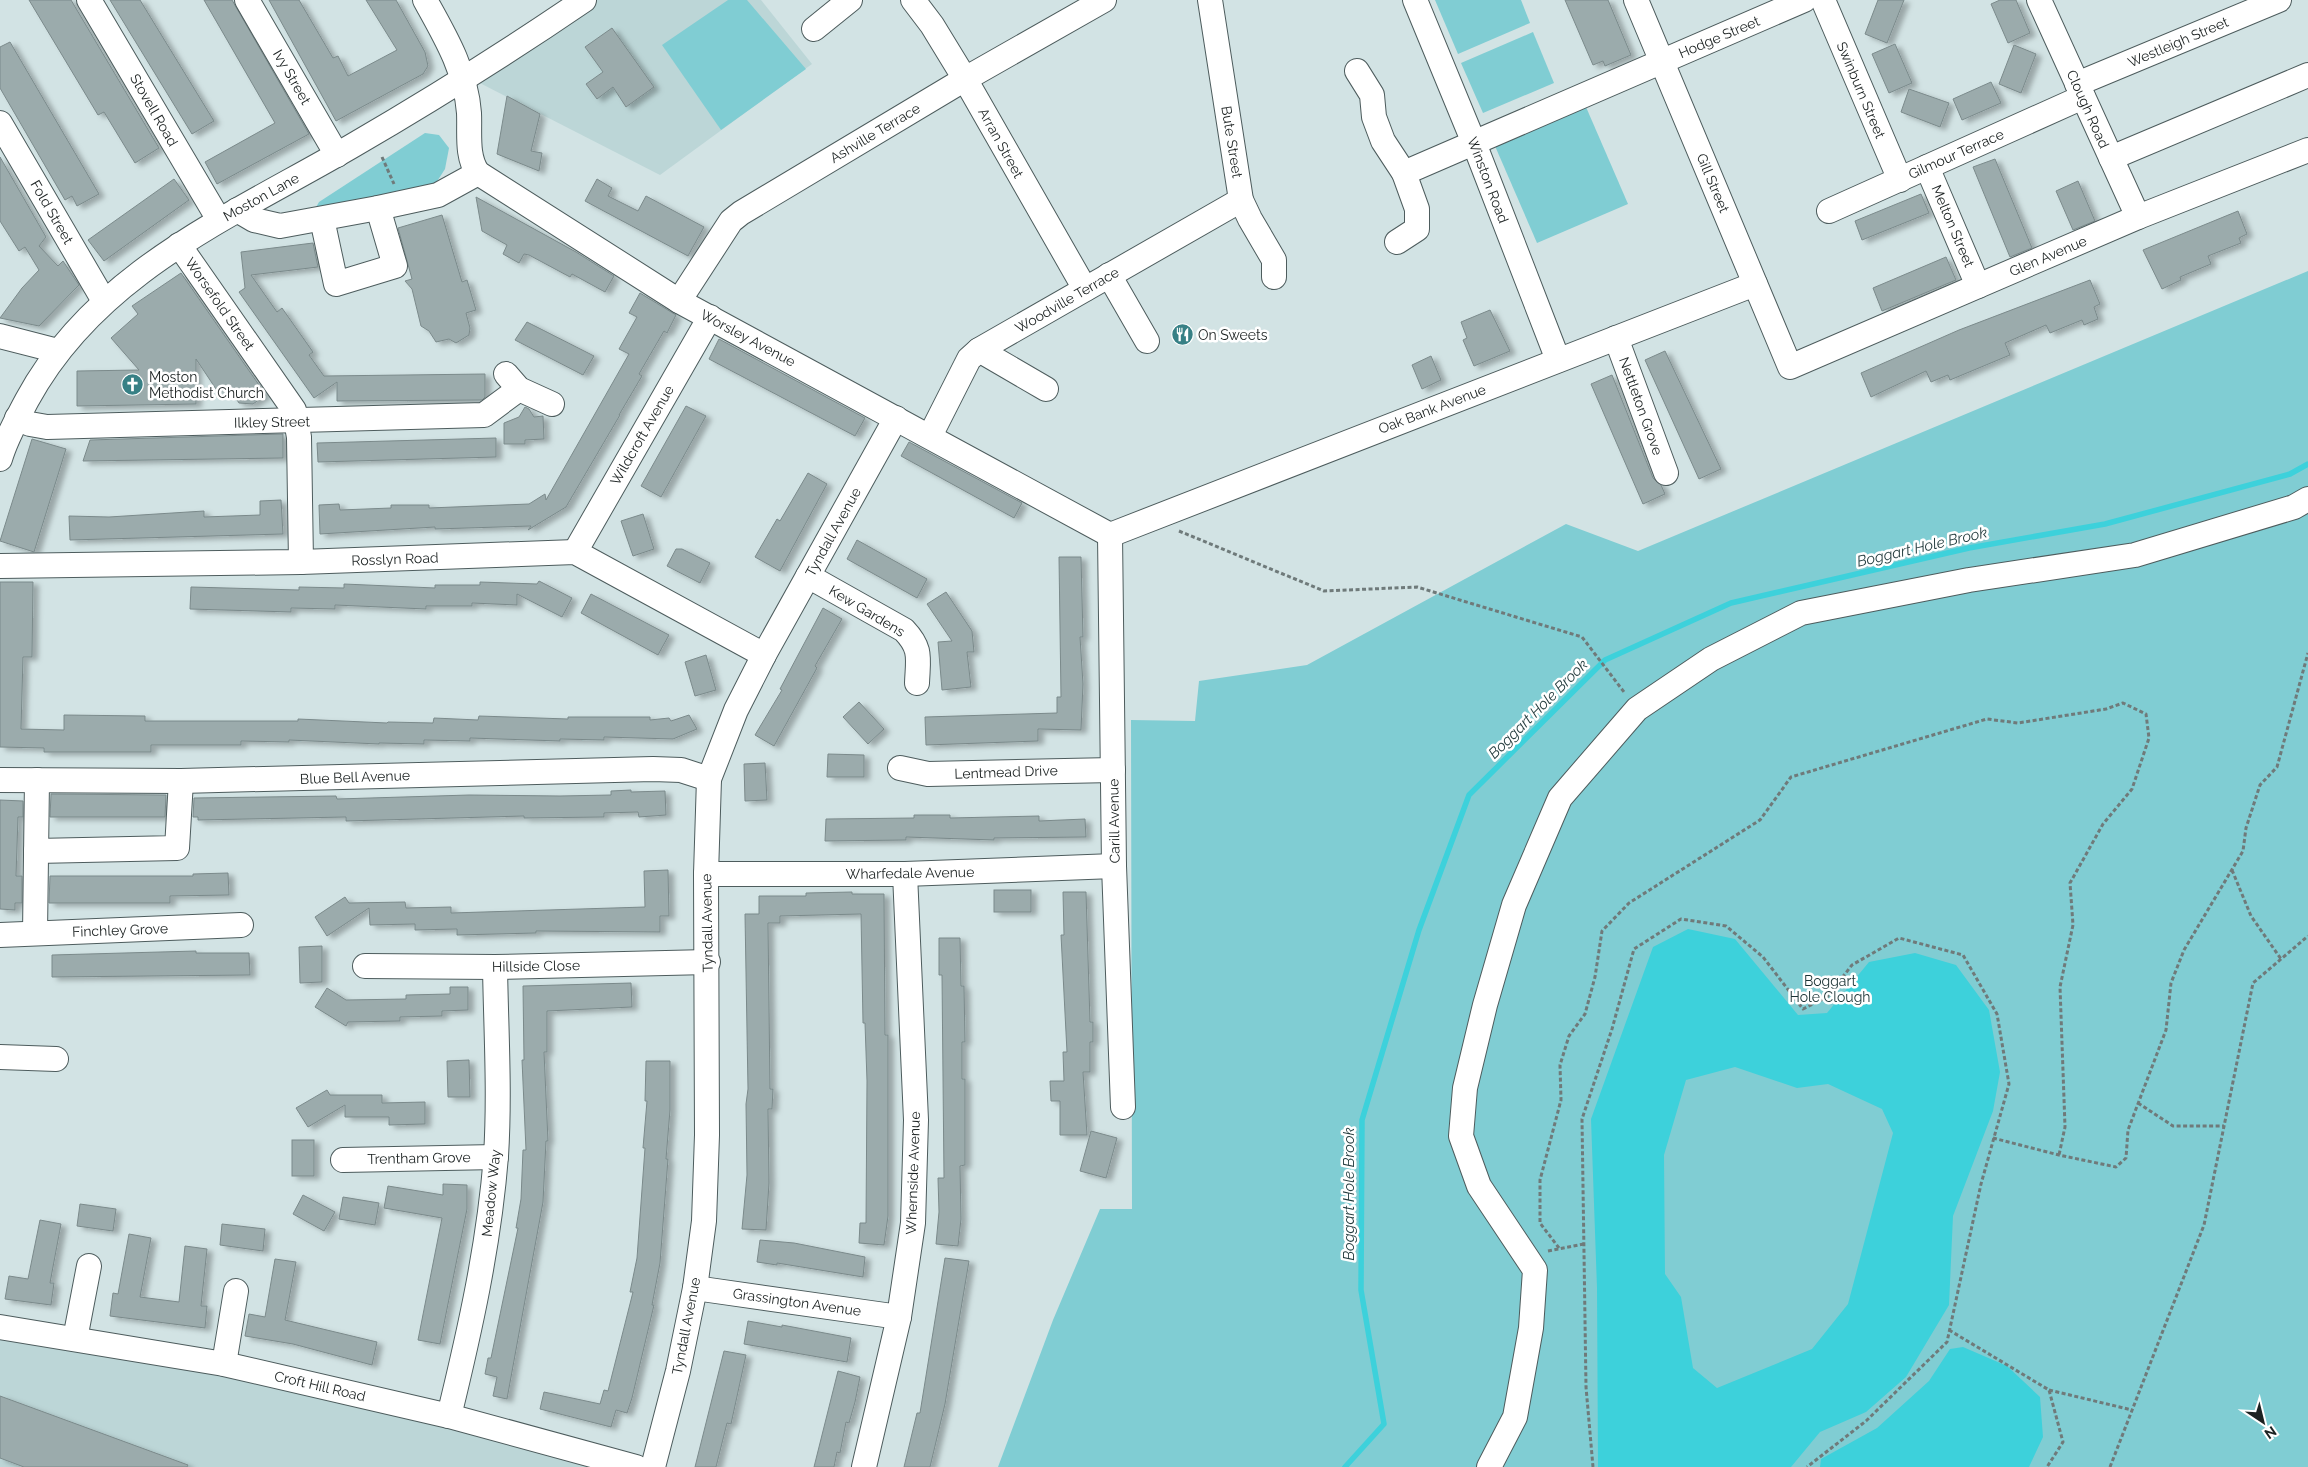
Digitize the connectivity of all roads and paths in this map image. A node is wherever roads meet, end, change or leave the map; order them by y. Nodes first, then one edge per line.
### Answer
1 (89, 0) edge
2 (247, 0) edge
3 (425, 0) edge
4 (584, 0) edge
5 (912, 0) edge
6 (1104, 0) edge
7 (1210, 0) edge
8 (1415, 0) edge
9 (1636, 0) edge
10 (1804, 0) edge
11 (1822, 0) edge
12 (2039, 0) edge
13 (2279, 0) edge
14 (844, 2) edge
15 (814, 28) dead end
16 (1662, 62) junction
17 (1357, 71) dead end
18 (2308, 75) edge
19 (965, 79) junction
20 (463, 81) junction
21 (2080, 90) junction
22 (0, 123) edge
23 (1474, 143) junction
24 (2308, 150) edge
25 (337, 155) junction
26 (382, 158) dead end
27 (2111, 158) junction
28 (1927, 167) junction
29 (478, 173) junction
30 (1404, 173) junction
31 (1900, 180) junction
32 (266, 194) junction
33 (1241, 200) junction
34 (389, 206) junction
35 (1829, 211) dead end
36 (228, 215) junction
37 (2138, 217) junction
38 (322, 219) junction
39 (272, 224) junction
40 (1397, 242) dead end
41 (179, 245) junction
42 (1109, 275) junction
43 (1274, 277) dead end
44 (1755, 284) junction
45 (1978, 286) junction
46 (1085, 289) junction
47 (104, 301) junction
48 (680, 301) junction
49 (710, 317) junction
50 (0, 336) edge
51 (1616, 338) junction
52 (1147, 341) dead end
53 (979, 350) junction
54 (58, 351) junction
55 (1558, 360) junction
56 (1790, 367) joint
57 (1046, 389) dead end
58 (552, 404) dead end
59 (17, 418) junction
60 (896, 418) junction
61 (296, 422) junction
62 (930, 436) junction
63 (1, 454) edge
64 (1666, 473) dead end
65 (2308, 499) edge
66 (1151, 519) junction
67 (1110, 535) junction
68 (575, 552) junction
69 (301, 562) junction
70 (0, 566) edge
71 (808, 576) junction
72 (2308, 653) edge
73 (764, 655) junction
74 (1609, 672) dead end
75 (917, 683) dead end
76 (900, 768) dead end
77 (1113, 770) junction
78 (0, 780) edge
79 (37, 780) junction
80 (709, 780) junction
81 (181, 782) junction
82 (36, 851) junction
83 (1114, 866) junction
84 (2232, 869) junction
85 (706, 874) junction
86 (905, 874) junction
87 (241, 925) dead end
88 (35, 933) junction
89 (0, 935) edge
90 (2308, 936) edge
91 (2281, 960) junction
92 (708, 962) junction
93 (365, 966) dead end
94 (495, 967) junction
95 (0, 1057) edge
96 (56, 1059) dead end
97 (2138, 1103) junction
98 (1123, 1107) dead end
99 (2224, 1126) junction
100 (1993, 1138) junction
101 (2059, 1155) junction
102 (496, 1157) junction
103 (343, 1160) dead end
104 (1584, 1244) junction
105 (1566, 1247) dead end
106 (1559, 1248) dead end
107 (89, 1266) dead end
108 (695, 1288) junction
109 (236, 1291) dead end
110 (899, 1317) junction
111 (0, 1327) edge
112 (1949, 1330) junction
113 (76, 1339) junction
114 (224, 1364) junction
115 (2049, 1390) junction
116 (2132, 1410) junction
117 (450, 1416) junction
118 (636, 1467) edge
119 (653, 1467) edge
120 (864, 1467) edge
121 (1489, 1467) edge
122 (1593, 1467) edge
123 (1807, 1467) edge
124 (2048, 1467) edge
125 (2110, 1467) edge

1 - 36 street, Stovell Road
2 - 25 street, Ivy Street
3 - 20 street
4 - 20 street, Moston Lane
5 - 19 street, Arran Street
6 - 19 street, Ashville Terrace
7 - 33 street, Bute Street
8 - 23 street, Winston Road
9 - 16 street, Gill Street
10 - 16 street, Hodge Street
11 - 31 street, Swinburn Street
12 - 21 street, Clough Road
13 - 21 street, Westleigh Street
14 - 15 street
16 - 23 street, Hodge Street
16 - 44 street, Gill Street
17 - 30 street
18 - 27 street
19 - 46 street, Arran Street
19 - 48 street, Ashville Terrace
20 - 25 street, Moston Lane
20 - 29 street
21 - 27 street, Clough Road
21 - 28 street, Gilmour Terrace
22 - 47 street, Fold Street
23 - 30 street, Hodge Street
23 - 55 street, Winston Road
24 - 37 street, Glen Avenue
25 - 32 street, Moston Lane
26 - 34 path
27 - 37 street, Clough Road
28 - 31 street, Gilmour Terrace
28 - 45 street, Melton Street
29 - 34 street
29 - 48 street, Worsley Avenue
30 - 40 street
31 - 35 street, Gilmour Terrace
32 - 36 street, Moston Lane
32 - 39 street
33 - 42 street, Woodville Terrace
33 - 43 street, Bute Street
34 - 38 street
34 - 38 street
36 - 39 street
36 - 41 street, Moston Lane
37 - 45 street, Glen Avenue
38 - 39 street
41 - 47 street, Moston Lane
41 - 61 street, Worsefold Street
42 - 46 street, Woodville Terrace
42 - 52 street
44 - 51 street, Oak Bank Avenue
44 - 56 street, Gill Street
45 - 56 street, Glen Avenue
46 - 53 street, Woodville Terrace
47 - 54 street, Moston Lane
48 - 49 street, Worsley Avenue
49 - 60 street, Worsley Avenue
49 - 68 street, Wildcroft Avenue
50 - 54 street
51 - 55 street, Oak Bank Avenue
51 - 64 street, Nettleton Grove
53 - 57 street
53 - 62 street, Woodville Terrace
54 - 59 street, Moston Lane
55 - 66 street, Oak Bank Avenue
58 - 61 street, Ilkley Street
59 - 61 street, Ilkley Street
59 - 63 street, Moston Lane
60 - 62 street, Worsley Avenue
60 - 71 street, Tyndall Avenue
61 - 69 street, Worsefold Street
62 - 67 street, Worsley Avenue
65 - 121 street
66 - 67 street, Oak Bank Avenue
66 - 74 path
67 - 77 street, Carill Avenue
68 - 69 street, Rosslyn Road
68 - 73 street
69 - 70 street, Rosslyn Road
71 - 73 street, Tyndall Avenue
71 - 75 street, Kew Gardens
72 - 84 path
73 - 80 street, Tyndall Avenue
76 - 77 street, Lentmead Drive
77 - 83 street, Carill Avenue
78 - 79 street, Blue Bell Avenue
79 - 81 street, Blue Bell Avenue
79 - 82 street
80 - 81 street, Blue Bell Avenue
80 - 85 street, Tyndall Avenue
81 - 82 street
82 - 88 street
83 - 86 street, Wharfedale Avenue
83 - 98 street, Carill Avenue
84 - 91 path
84 - 97 path
85 - 86 street, Wharfedale Avenue
85 - 92 street, Tyndall Avenue
86 - 110 street, Whernside Avenue
87 - 88 street, Finchley Grove
88 - 89 street, Finchley Grove
90 - 91 path
91 - 99 path
92 - 94 street, Hillside Close
92 - 108 street, Tyndall Avenue
93 - 94 street, Hillside Close
94 - 102 street, Meadow Way
95 - 96 street
97 - 99 path
97 - 101 path
99 - 116 path
100 - 101 path
100 - 104 path
100 - 112 path
101 - 106 path
102 - 103 street, Trentham Grove
102 - 117 street, Meadow Way
104 - 105 path
104 - 122 path
107 - 113 street
108 - 110 street, Grassington Avenue
108 - 119 street, Tyndall Avenue
109 - 114 street
110 - 120 street, Whernside Avenue
111 - 113 street, Croft Hill Road
112 - 115 path
112 - 123 path
113 - 114 street, Croft Hill Road
114 - 117 street, Croft Hill Road
115 - 116 path
115 - 124 path
116 - 125 path
117 - 118 street, Croft Hill Road

